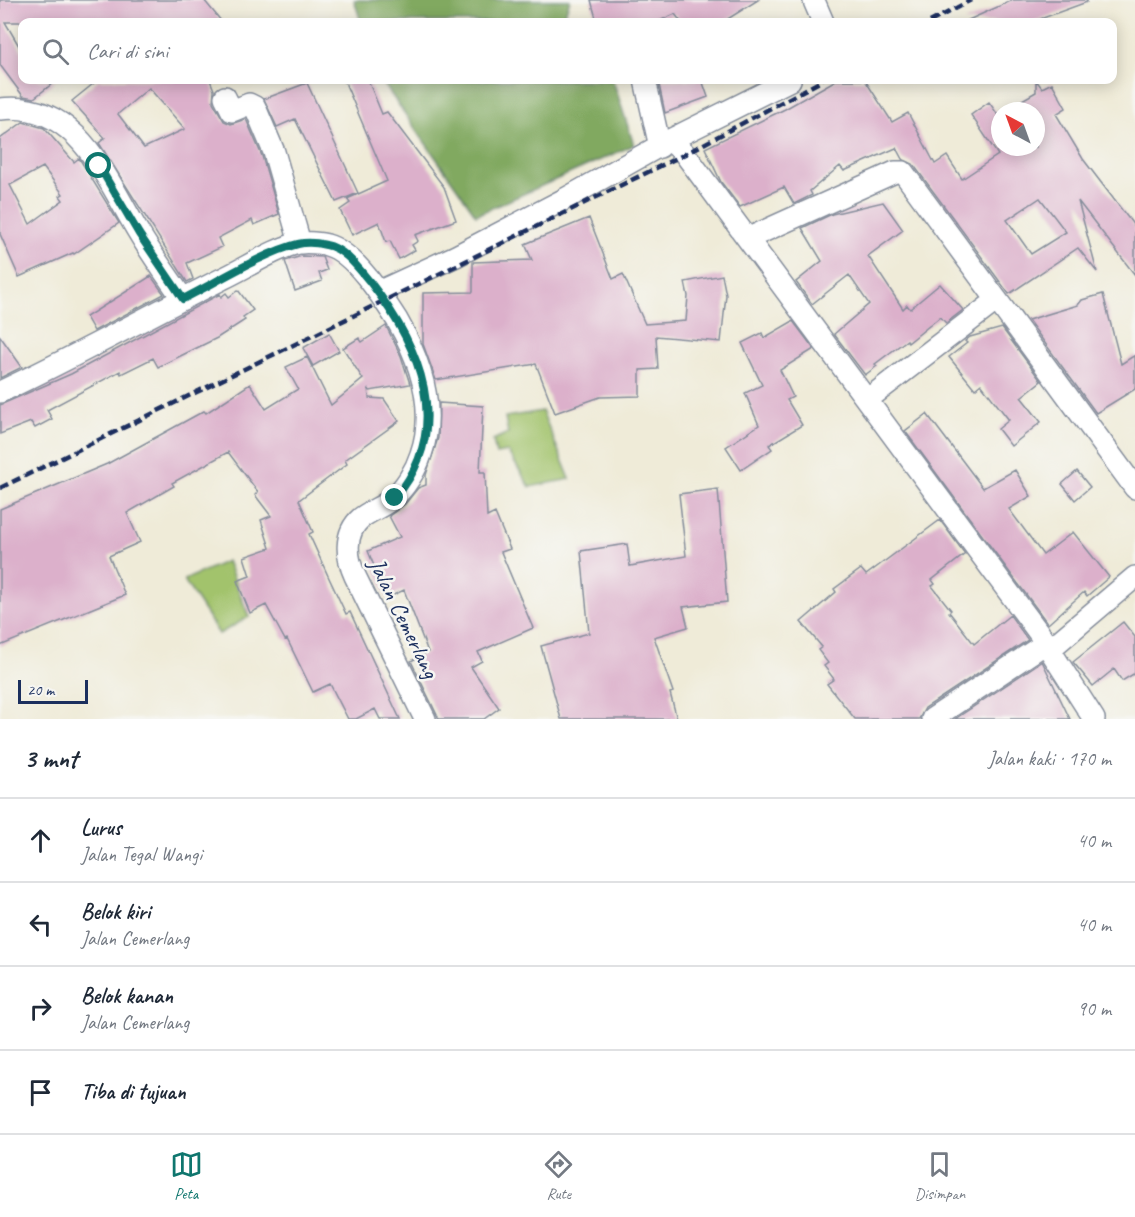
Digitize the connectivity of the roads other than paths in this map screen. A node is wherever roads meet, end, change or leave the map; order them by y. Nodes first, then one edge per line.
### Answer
1 (814, 1) edge
2 (821, 18) edge
3 (646, 84) edge
4 (782, 84) edge
5 (225, 97) dead end
6 (0, 109) edge
7 (665, 144) junction
8 (748, 238) junction
9 (300, 243) junction
10 (378, 292) junction
11 (183, 299) junction
12 (997, 300) junction
13 (0, 392) edge
14 (868, 399) junction
15 (1135, 488) edge
16 (1135, 577) edge
17 (1048, 646) junction
18 (425, 719) edge
19 (933, 719) edge
20 (1094, 719) edge

1 - 2 street
3 - 7 street
4 - 7 street
5 - 9 street
6 - 11 street
7 - 8 street
7 - 10 street
8 - 12 street
8 - 14 street
9 - 10 street, Jalan Cemerlang
9 - 11 street
10 - 18 street, Jalan Cemerlang
11 - 13 street
12 - 14 street
12 - 15 street
14 - 17 street
16 - 17 street
17 - 19 street
17 - 20 street

